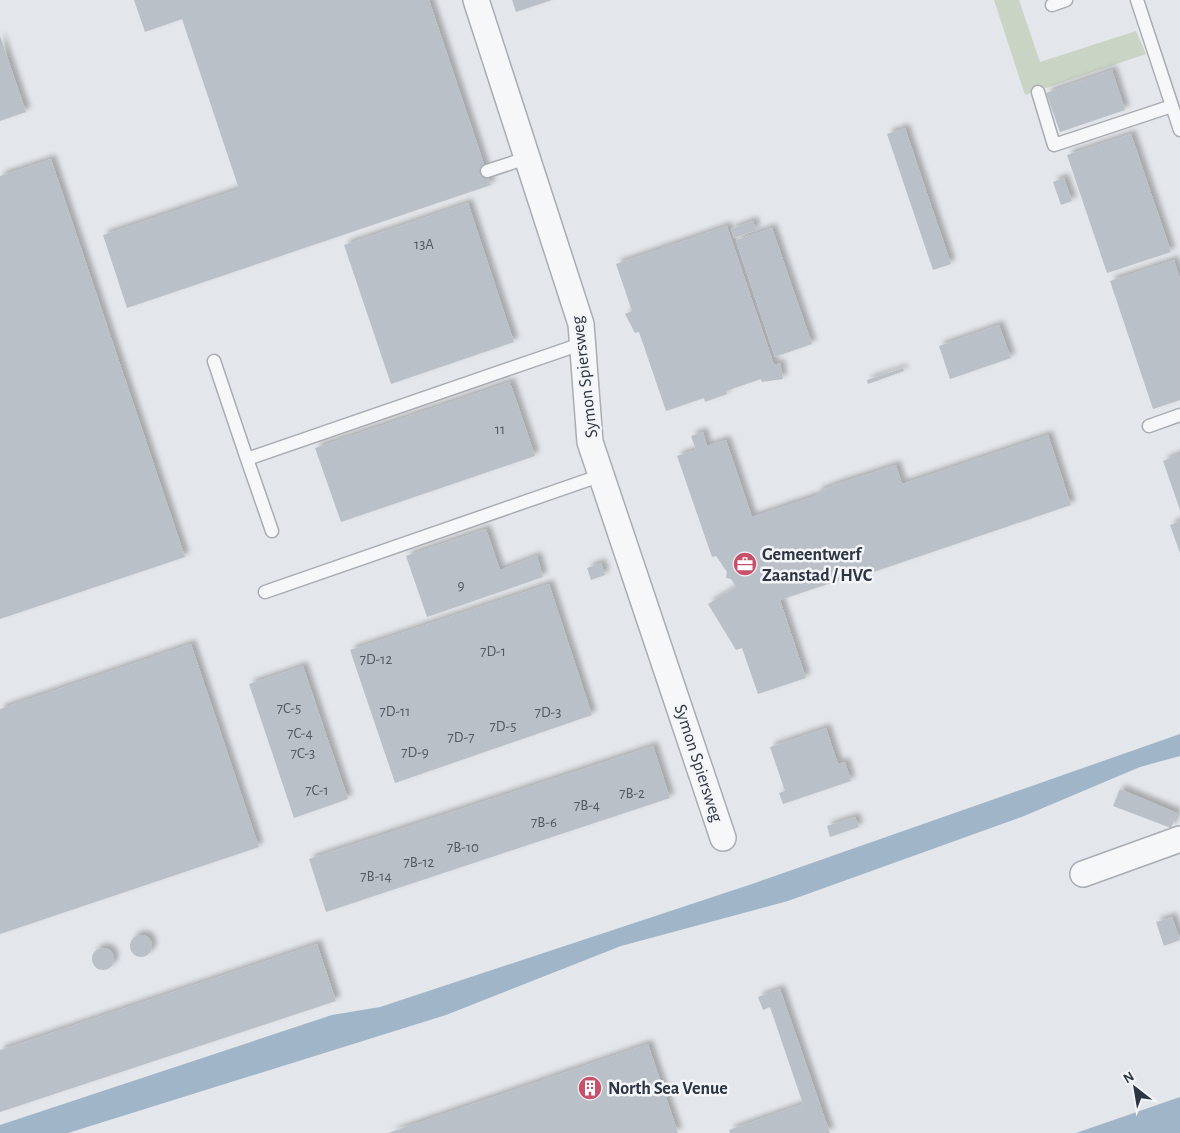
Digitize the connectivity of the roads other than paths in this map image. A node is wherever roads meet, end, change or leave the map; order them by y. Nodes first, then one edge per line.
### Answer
1 (476, 0) edge
2 (1066, 0) edge
3 (1136, 0) edge
4 (1052, 5) dead end
5 (1038, 92) dead end
6 (1172, 106) junction
7 (1180, 130) edge
8 (527, 158) junction
9 (487, 171) dead end
10 (581, 344) junction
11 (214, 361) dead end
12 (1180, 415) edge
13 (1149, 426) dead end
14 (247, 459) junction
15 (602, 475) junction
16 (272, 531) dead end
17 (265, 592) dead end
18 (723, 838) dead end
19 (1180, 839) edge
20 (1083, 874) dead end

1 - 8 street, Symon Spiersweg
2 - 4 lane
3 - 6 lane
5 - 6 lane
6 - 7 lane
8 - 9 lane
8 - 10 street, Symon Spiersweg
10 - 14 lane
10 - 15 street, Symon Spiersweg
11 - 14 lane
12 - 13 lane
14 - 16 lane
15 - 17 lane
15 - 18 street, Symon Spiersweg
19 - 20 street

